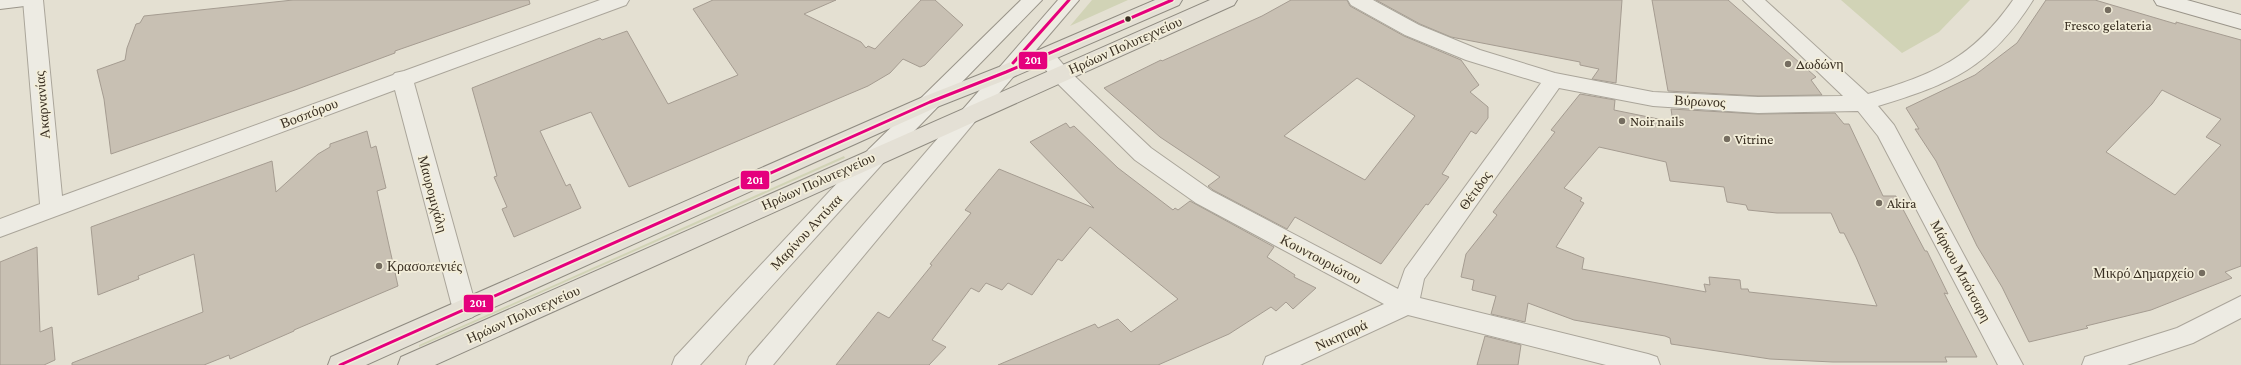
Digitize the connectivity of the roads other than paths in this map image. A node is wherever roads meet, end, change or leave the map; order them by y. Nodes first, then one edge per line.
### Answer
1 (26, 0) edge
2 (32, 0) edge
3 (619, 0) edge
4 (1032, 0) edge
5 (1069, 0) edge
6 (1172, 0) edge
7 (1227, 0) edge
8 (1358, 0) edge
9 (1753, 0) edge
10 (2023, 0) edge
11 (2164, 0) edge
12 (0, 3) edge
13 (2241, 22) edge
14 (1045, 56) junction
15 (1006, 72) junction
16 (1060, 74) junction
17 (402, 78) junction
18 (1554, 80) junction
19 (930, 102) junction
20 (1864, 103) junction
21 (971, 113) junction
22 (877, 155) junction
23 (52, 209) junction
24 (0, 228) edge
25 (1407, 305) junction
26 (2241, 306) edge
27 (465, 310) junction
28 (340, 365) edge
29 (410, 365) edge
30 (684, 365) edge
31 (758, 365) edge
32 (1275, 365) edge
33 (1648, 365) edge
34 (2011, 365) edge
35 (2094, 365) edge

1 - 12 street
2 - 23 street, Ακαρνανίας
3 - 17 street, Βοσπόρου
4 - 19 street, Μαρίνου Αντύπα
5 - 15 street
6 - 14 main road, Ηρώων Πολυτεχνείου
7 - 16 main road, Ηρώων Πολυτεχνείου
8 - 18 street, Βύρωνος
9 - 20 street, Μάρκου Μπότσαρη
10 - 20 street, Βύρωνος
11 - 13 street
14 - 15 main road, Ηρώων Πολυτεχνείου
14 - 16 street, Κουντουριώτου
15 - 19 main road, Ηρώων Πολυτεχνείου
15 - 21 street
16 - 21 main road, Ηρώων Πολυτεχνείου
16 - 25 street, Κουντουριώτου
17 - 23 street, Βοσπόρου
17 - 27 street, Μαυρομιχάλη
18 - 20 street, Βύρωνος
18 - 25 street, Θέτιδος
19 - 22 street, Μαρίνου Αντύπα
19 - 27 main road, Ηρώων Πολυτεχνείου
20 - 34 street, Μάρκου Μπότσαρη
21 - 22 main road, Ηρώων Πολυτεχνείου
21 - 31 street
22 - 29 main road, Ηρώων Πολυτεχνείου
22 - 30 street, Μαρίνου Αντύπα
23 - 24 street, Βοσπόρου
25 - 32 street, Νικηταρά
25 - 33 street, Κουντουριώτου
26 - 35 street
27 - 28 main road, Ηρώων Πολυτεχνείου

